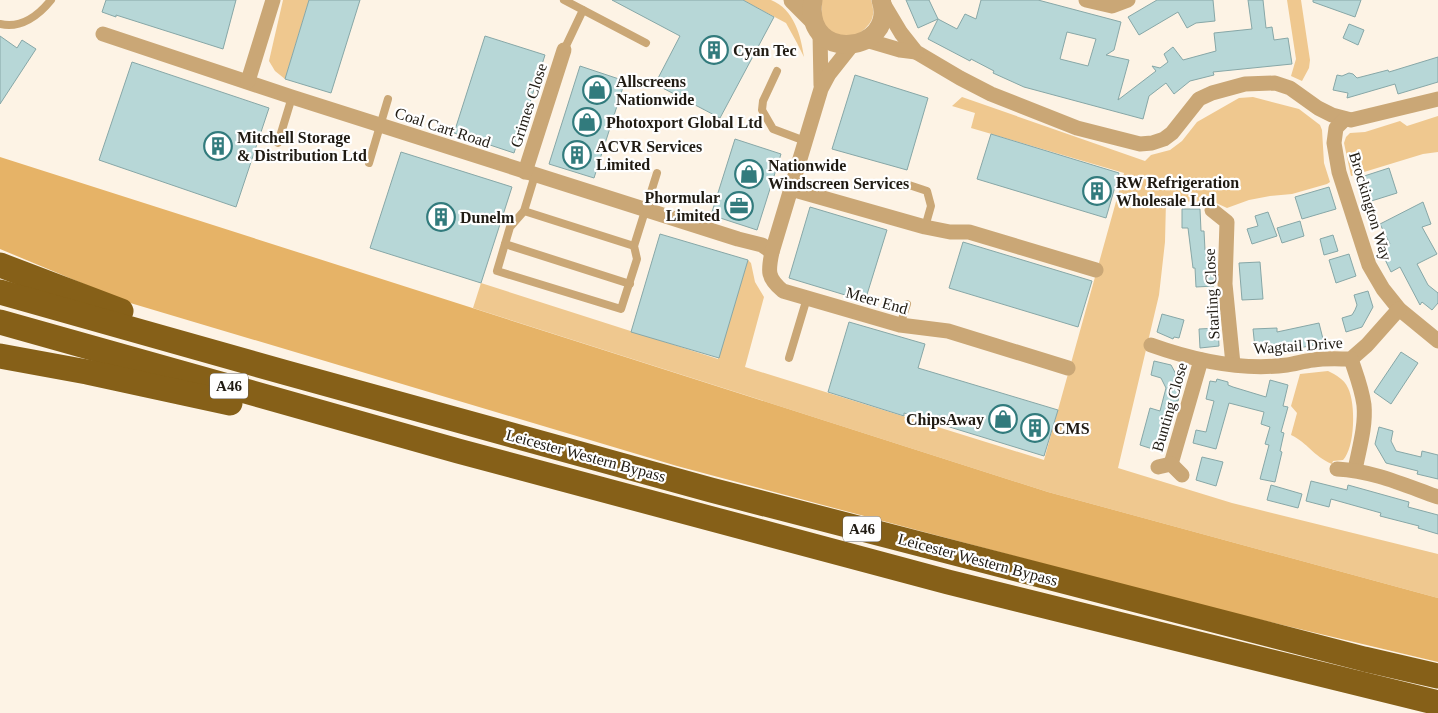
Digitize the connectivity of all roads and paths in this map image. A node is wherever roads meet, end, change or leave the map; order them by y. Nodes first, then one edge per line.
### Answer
1 (51, 0) edge
2 (273, 0) edge
3 (564, 0) edge
4 (793, 0) edge
5 (813, 0) edge
6 (1086, 0) edge
7 (1128, 0) edge
8 (882, 2) edge
9 (584, 10) junction
10 (0, 24) edge
11 (817, 27) junction
12 (103, 34) dead end
13 (646, 43) dead end
14 (859, 43) junction
15 (564, 50) joint
16 (916, 52) junction
17 (777, 71) dead end
18 (248, 81) junction
19 (821, 89) junction
20 (292, 97) junction
21 (388, 99) dead end
22 (1438, 99) edge
23 (1345, 119) junction
24 (380, 125) junction
25 (805, 141) junction
26 (278, 143) dead end
27 (369, 162) dead end
28 (530, 173) junction
29 (657, 173) dead end
30 (909, 185) dead end
31 (791, 189) junction
32 (645, 209) junction
33 (1212, 210) dead end
34 (524, 211) junction
35 (925, 227) junction
36 (505, 244) junction
37 (634, 246) junction
38 (772, 252) junction
39 (0, 265) edge
40 (1096, 270) dead end
41 (630, 284) junction
42 (0, 292) edge
43 (807, 298) junction
44 (907, 304) dead end
45 (1399, 308) junction
46 (0, 322) edge
47 (900, 325) junction
48 (1438, 341) edge
49 (1151, 344) dead end
50 (0, 356) edge
51 (789, 358) dead end
52 (1351, 359) junction
53 (1201, 360) junction
54 (1232, 364) junction
55 (1068, 368) dead end
56 (287, 373) junction
57 (458, 451) junction
58 (1337, 469) dead end
59 (1355, 470) junction
60 (1182, 475) dead end
61 (1438, 497) edge
62 (1438, 676) edge
63 (1438, 703) edge

1 - 10 lane
2 - 18 street
3 - 9 lane
4 - 11 street
5 - 11 street
6 - 7 street
8 - 14 street
8 - 16 street
9 - 13 lane
9 - 15 lane
11 - 14 street
11 - 19 street, Meer End
12 - 18 street, Coal Cart Road
14 - 16 street
14 - 19 street, Meer End
15 - 28 street, Grimes Close
16 - 23 street
17 - 25 lane
18 - 20 street, Coal Cart Road
19 - 25 street, Meer End
20 - 24 street, Coal Cart Road
20 - 26 lane
21 - 24 lane
22 - 23 street
23 - 45 street, Brockington Way
24 - 27 lane
24 - 28 street, Coal Cart Road
25 - 31 street, Meer End
28 - 32 street, Coal Cart Road
28 - 34 lane
29 - 32 lane
30 - 35 lane
31 - 35 street
31 - 38 street, Meer End
32 - 37 lane
32 - 38 street, Coal Cart Road
33 - 54 street, Starling Close
34 - 36 lane
34 - 37 lane
35 - 40 street
36 - 41 lane
36 - 41 lane
37 - 41 lane
38 - 43 street, Meer End
39 - 56 highway
42 - 56 highway, A46
43 - 47 street, Meer End
43 - 51 lane
44 - 47 lane
45 - 48 street, Brockington Way
45 - 52 street, Wagtail Drive
46 - 57 highway, A46
47 - 55 street, Meer End
49 - 53 street, Wagtail Drive
50 - 57 highway
52 - 54 street, Wagtail Drive
52 - 59 street
53 - 54 street, Wagtail Drive
53 - 60 street, Bunting Close
56 - 62 highway, Leicester Western Bypass / A46
57 - 63 highway, Leicester Western Bypass / A46
58 - 59 street
59 - 61 street

